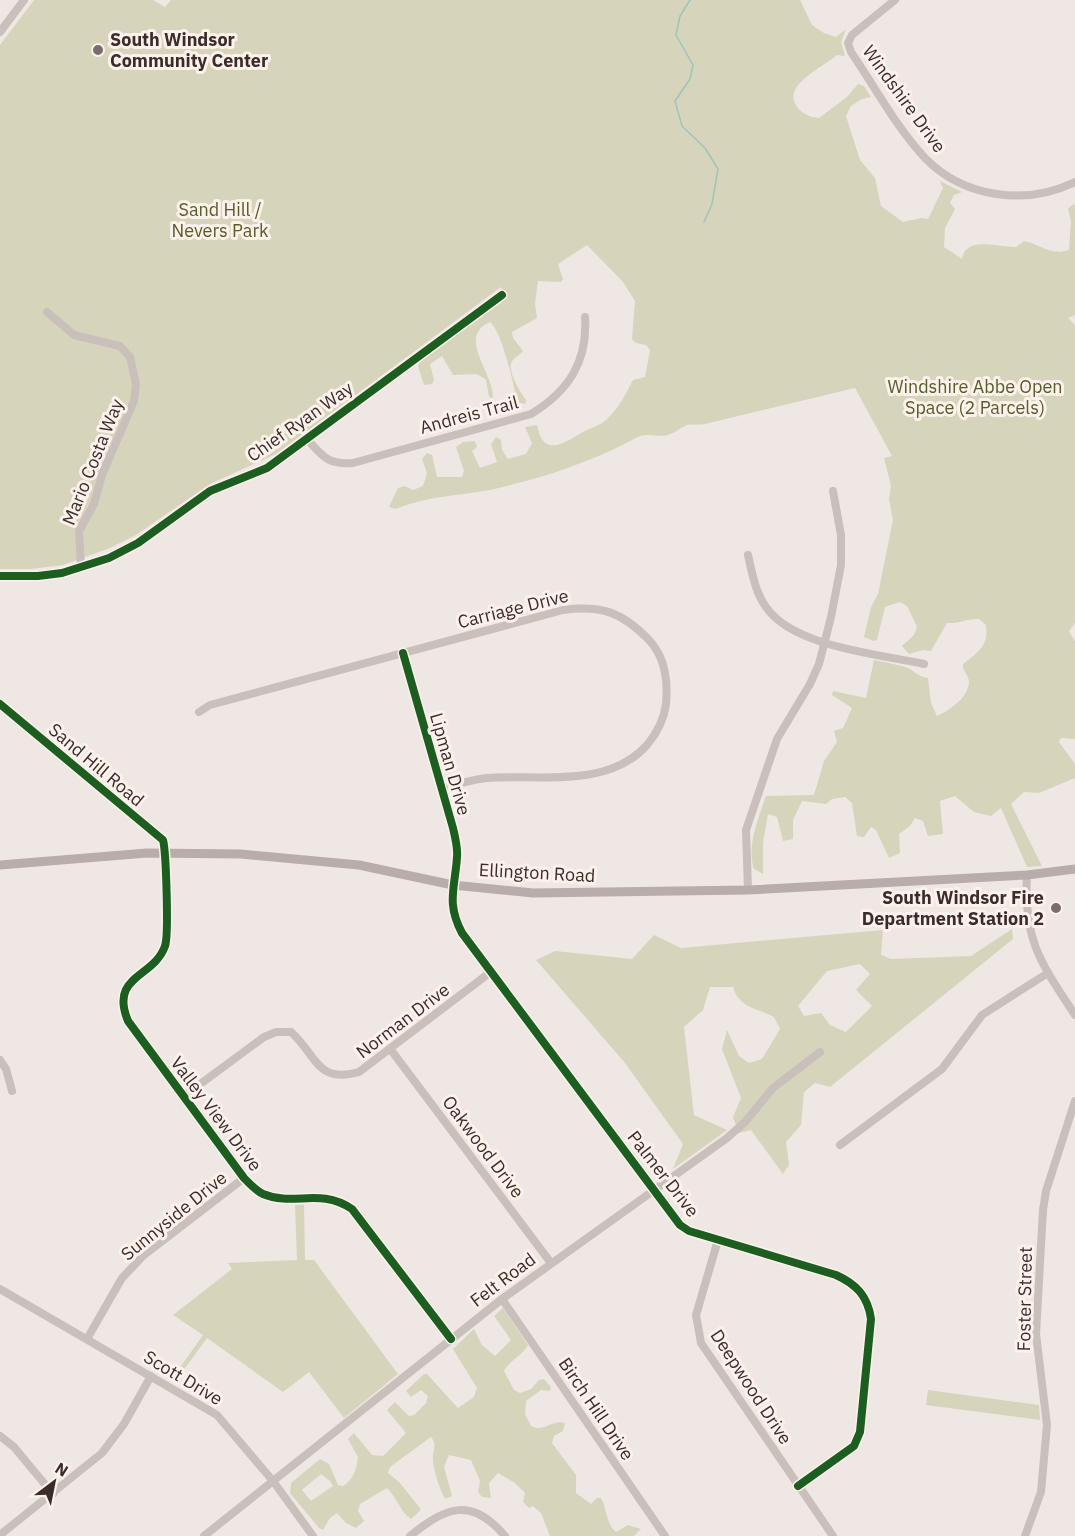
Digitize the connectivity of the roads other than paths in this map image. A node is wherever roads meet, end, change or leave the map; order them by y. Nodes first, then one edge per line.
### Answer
1 (24, 0) edge
2 (878, 0) edge
3 (895, 0) edge
4 (885, 7) junction
5 (0, 32) edge
6 (1075, 183) edge
7 (502, 295) dead end
8 (47, 312) dead end
9 (585, 317) dead end
10 (307, 439) junction
11 (833, 491) dead end
12 (748, 555) dead end
13 (81, 568) junction
14 (0, 576) edge
15 (825, 642) junction
16 (403, 653) junction
17 (924, 664) dead end
18 (2, 709) edge
19 (199, 712) dead end
20 (442, 789) junction
21 (163, 853) junction
22 (0, 865) edge
23 (1075, 869) edge
24 (1027, 875) junction
25 (453, 885) junction
26 (748, 890) junction
27 (492, 971) junction
28 (1048, 973) junction
29 (1075, 1015) edge
30 (391, 1050) junction
31 (820, 1052) dead end
32 (0, 1060) edge
33 (12, 1091) dead end
34 (184, 1096) junction
35 (1075, 1101) edge
36 (840, 1145) dead end
37 (244, 1179) junction
38 (653, 1190) junction
39 (718, 1240) junction
40 (551, 1263) junction
41 (0, 1289) edge
42 (502, 1299) junction
43 (87, 1339) junction
44 (451, 1339) junction
45 (151, 1376) junction
46 (0, 1436) edge
47 (273, 1482) junction
48 (798, 1486) junction
49 (53, 1494) junction
50 (0, 1535) edge
51 (204, 1536) edge
52 (313, 1536) edge
53 (410, 1536) edge
54 (505, 1536) edge
55 (665, 1536) edge
56 (832, 1536) edge
57 (1025, 1536) edge

1 - 5 street
2 - 4 street
3 - 4 street
4 - 6 street, Windshire Drive
7 - 10 street, Chief Ryan Way
8 - 13 street, Mario Costa Way
9 - 10 street, Andreis Trail
10 - 13 street, Chief Ryan Way
11 - 15 street
12 - 15 street
13 - 14 street, Chief Ryan Way
15 - 17 street
15 - 26 street
16 - 19 street, Carriage Drive
16 - 20 street, Lipman Drive
16 - 20 street, Carriage Drive
18 - 21 street, Sand Hill Road
20 - 25 street, Lipman Drive
21 - 22 main road, Ellington Road
21 - 25 main road, Ellington Road
21 - 34 street, Valley View Drive
23 - 24 main road, Ellington Road
24 - 26 main road, Ellington Road
24 - 28 street
25 - 26 main road, Ellington Road
25 - 27 street, Palmer Drive
27 - 30 street, Norman Drive
27 - 38 street, Palmer Drive
28 - 29 street
28 - 36 street
30 - 34 street, Norman Drive
30 - 40 street, Oakwood Drive
31 - 38 street, Felt Road
32 - 33 street
34 - 37 street, Valley View Drive
35 - 57 street, Foster Street
37 - 43 street, Sunnyside Drive
37 - 44 street, Valley View Drive
38 - 39 street, Palmer Drive
38 - 40 street, Felt Road
39 - 48 street, Deepwood Drive
39 - 48 street, Palmer Drive
40 - 42 street, Felt Road
41 - 43 street, Scott Drive
42 - 44 street, Felt Road
42 - 55 street, Birch Hill Drive
43 - 45 street, Scott Drive
44 - 47 street, Felt Road
45 - 47 street, Scott Drive
45 - 49 street
46 - 49 street
47 - 51 street, Felt Road
47 - 52 street, Scott Drive
48 - 56 street, Deepwood Drive
49 - 50 street
53 - 54 street

